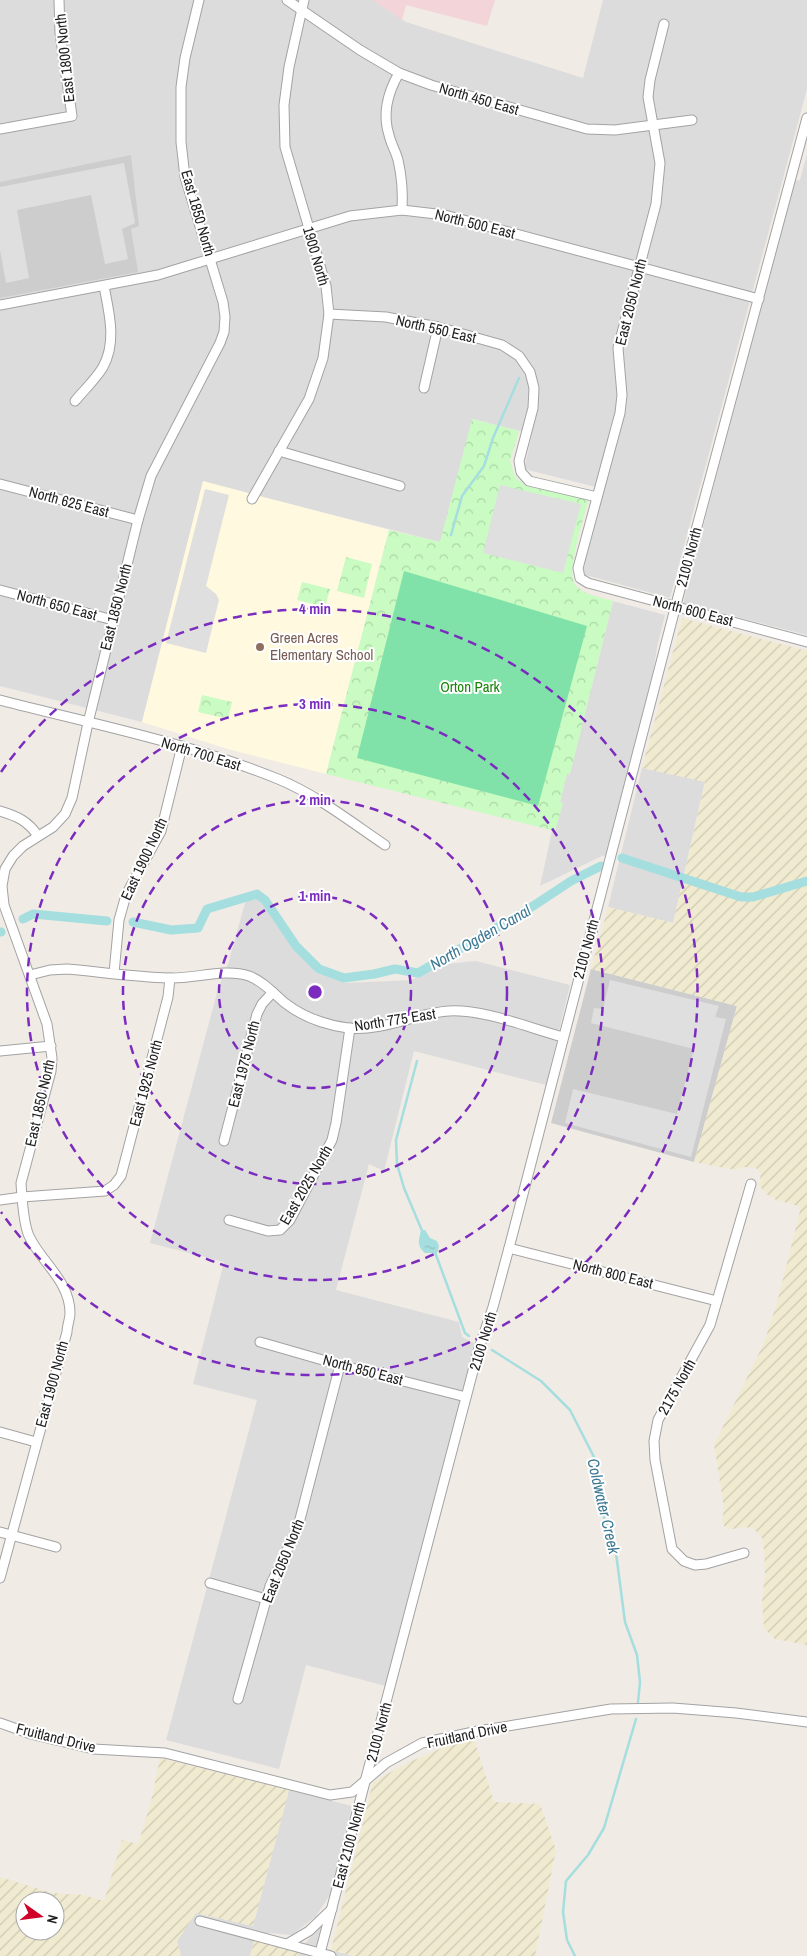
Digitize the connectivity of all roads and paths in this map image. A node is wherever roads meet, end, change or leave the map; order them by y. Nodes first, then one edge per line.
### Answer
1 (59, 0) edge
2 (199, 0) edge
3 (287, 0) edge
4 (304, 0) edge
5 (301, 10) junction
6 (664, 24) dead end
7 (400, 73) junction
8 (807, 118) edge
9 (692, 120) dead end
10 (654, 124) junction
11 (0, 129) edge
12 (402, 210) junction
13 (308, 229) junction
14 (210, 258) junction
15 (639, 267) junction
16 (104, 286) junction
17 (759, 299) junction
18 (0, 305) edge
19 (329, 314) junction
20 (438, 327) junction
21 (424, 388) dead end
22 (75, 401) dead end
23 (279, 451) junction
24 (0, 484) edge
25 (400, 486) dead end
26 (597, 497) junction
27 (252, 499) dead end
28 (138, 520) junction
29 (580, 578) joint
30 (0, 590) edge
31 (676, 607) junction
32 (113, 620) junction
33 (807, 642) edge
34 (0, 700) edge
35 (88, 722) junction
36 (182, 746) junction
37 (0, 811) edge
38 (38, 836) junction
39 (385, 845) dead end
40 (114, 973) junction
41 (30, 975) junction
42 (170, 978) junction
43 (273, 992) junction
44 (350, 1028) junction
45 (564, 1037) junction
46 (51, 1046) junction
47 (0, 1051) edge
48 (224, 1141) dead end
49 (752, 1184) dead end
50 (22, 1197) junction
51 (0, 1200) edge
52 (229, 1220) dead end
53 (509, 1248) junction
54 (717, 1301) junction
55 (260, 1342) dead end
56 (340, 1365) junction
57 (466, 1396) junction
58 (0, 1432) edge
59 (36, 1442) junction
60 (0, 1532) edge
61 (11, 1535) junction
62 (56, 1546) dead end
63 (744, 1553) dead end
64 (0, 1578) edge
65 (210, 1583) dead end
66 (266, 1599) junction
67 (238, 1699) dead end
68 (807, 1722) edge
69 (0, 1723) edge
70 (366, 1780) junction
71 (332, 1909) junction
72 (200, 1921) dead end
73 (287, 1944) junction
74 (320, 1953) junction
75 (330, 1956) edge

1 - 11 street, East 1800 North
2 - 14 street, East 1850 North
3 - 5 street, North 450 East
4 - 5 street, 1900 North
5 - 7 street, North 450 East
5 - 13 street, 1900 North
6 - 10 street, East 2050 North
7 - 10 street, North 450 East
7 - 12 street
8 - 17 street, 2100 North
9 - 10 street, North 450 East
10 - 15 street, East 2050 North
12 - 13 street, North 500 East
12 - 15 street, North 500 East
13 - 14 street, North 500 East
13 - 19 street, 1900 North
14 - 16 street, North 500 East
14 - 28 street, East 1850 North
15 - 17 street, North 500 East
15 - 26 street, East 2050 North
16 - 18 street
16 - 22 street
17 - 31 street, 2100 North
19 - 20 street, North 550 East
19 - 23 street, 1900 North
20 - 21 street
20 - 26 street, North 550 East
23 - 25 street
23 - 27 street, 1900 North
24 - 28 street, North 625 East
26 - 29 street, East 2050 North
28 - 32 street, East 1850 North
29 - 31 street, North 600 East
30 - 32 street, North 650 East
31 - 33 street, North 600 East
31 - 45 street, 2100 North
32 - 35 street, East 1850 North
34 - 35 street, North 700 East
35 - 36 street, North 700 East
35 - 38 street, East 1850 North
36 - 39 street, North 700 East
36 - 40 street, East 1900 North
37 - 38 street
38 - 41 street, East 1850 North
40 - 41 street, North 775 East
40 - 42 street, North 775 East
41 - 46 street, East 1850 North
42 - 43 street, North 775 East
42 - 50 street, East 1925 North
43 - 44 street, North 775 East
43 - 48 street, East 1975 North
44 - 45 street, North 775 East
44 - 52 street, East 2025 North
45 - 53 street, 2100 North
46 - 47 street
46 - 50 street, East 1850 North
49 - 54 street, 2175 North
50 - 51 street
50 - 59 street, East 1900 North
53 - 54 street, North 800 East
53 - 57 street, 2100 North
54 - 63 street, 2175 North
55 - 56 street, North 850 East
56 - 57 street, North 850 East
56 - 66 street, East 2050 North
57 - 70 street, 2100 North
58 - 59 street
59 - 61 street, East 1900 North
60 - 61 street
61 - 62 street
61 - 64 street, East 1900 North
65 - 66 street
66 - 67 street, East 2050 North
68 - 70 street, Fruitland Drive
69 - 70 street, Fruitland Drive
70 - 71 street, East 2100 North
71 - 73 street, East 2100 North
71 - 74 street, East 2100 North
72 - 73 street
73 - 74 street
74 - 75 street

